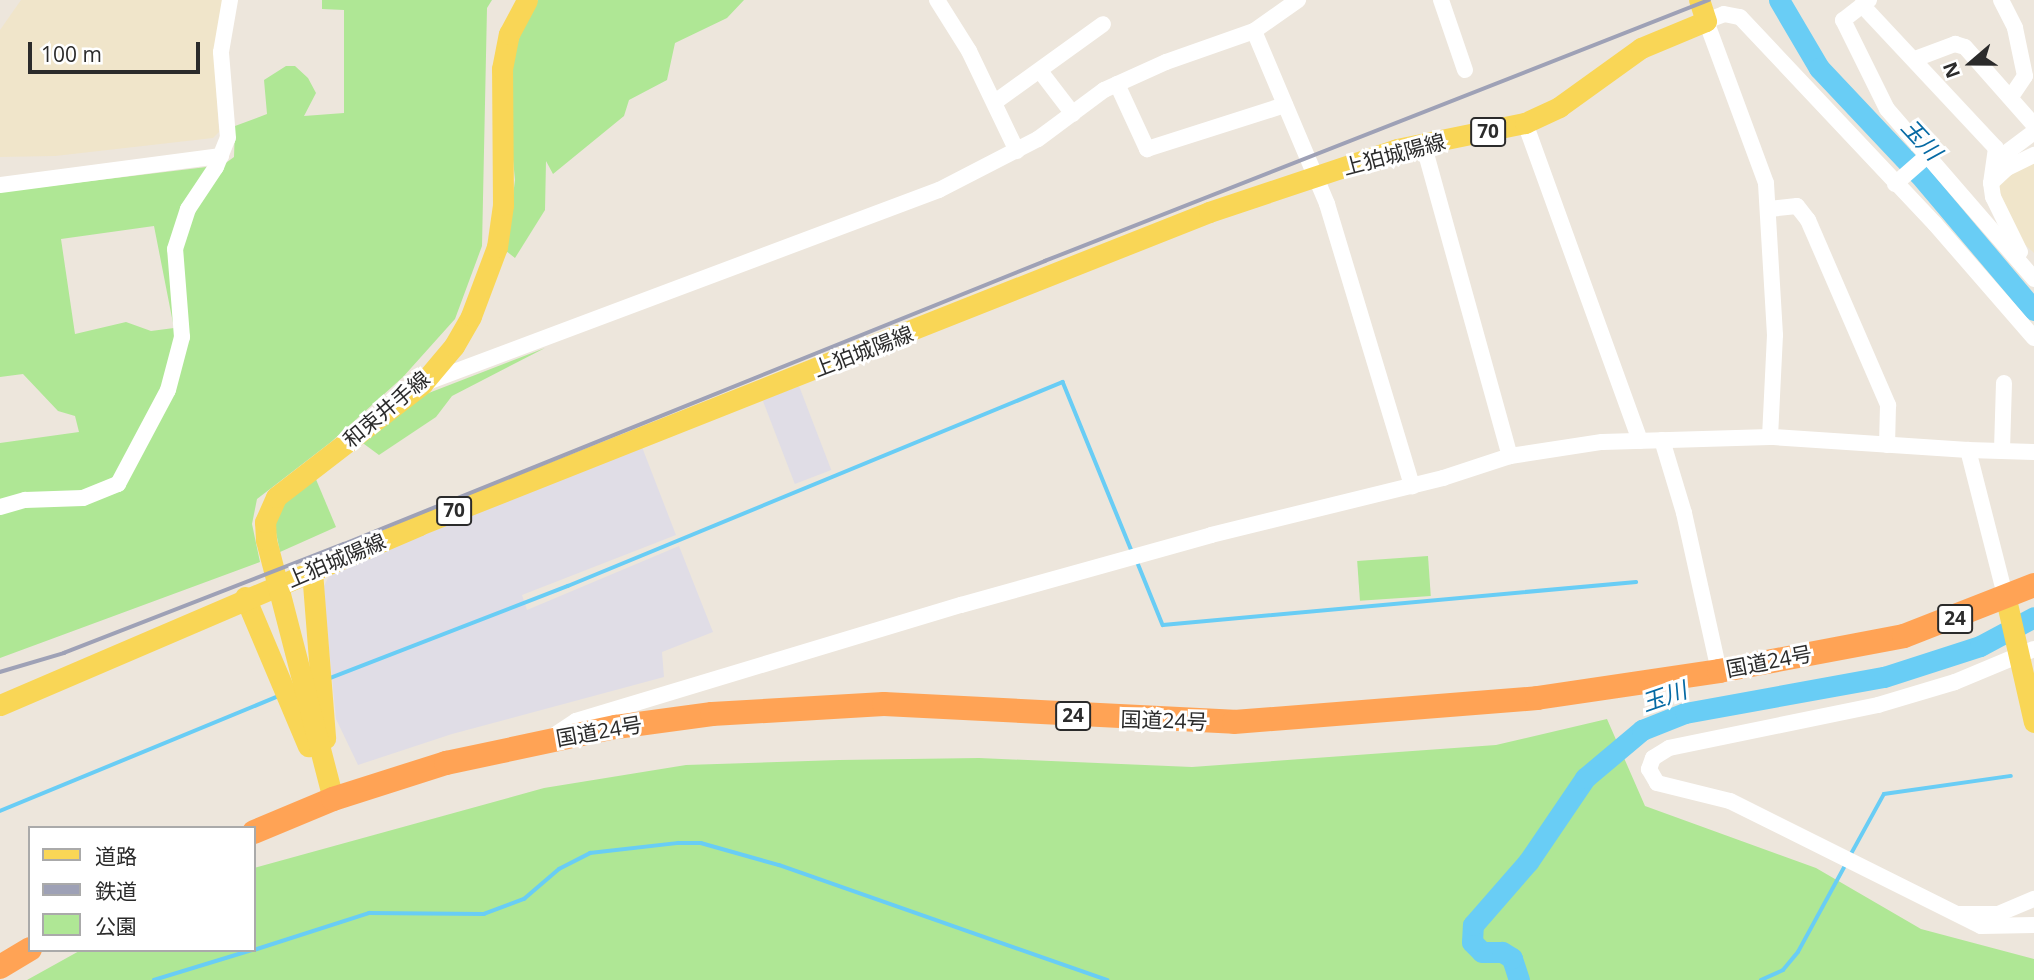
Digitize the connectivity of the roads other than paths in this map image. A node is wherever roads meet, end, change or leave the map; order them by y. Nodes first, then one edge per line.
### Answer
1 (230, 0) edge
2 (527, 0) edge
3 (937, 0) edge
4 (1298, 0) edge
5 (1441, 0) edge
6 (2001, 0) edge
7 (1866, 3) edge
8 (1703, 12) edge
9 (1103, 24) dead end
10 (1254, 31) junction
11 (1915, 59) junction
12 (1465, 70) dead end
13 (1040, 71) junction
14 (1117, 84) junction
15 (2011, 97) junction
16 (995, 102) junction
17 (1285, 105) junction
18 (1073, 114) junction
19 (1525, 123) junction
20 (2034, 125) edge
21 (2034, 132) edge
22 (1423, 143) junction
23 (1017, 151) junction
24 (1928, 155) junction
25 (2034, 155) edge
26 (221, 156) junction
27 (1998, 159) junction
28 (1316, 177) junction
29 (1991, 183) junction
30 (1895, 184) junction
31 (0, 185) edge
32 (1769, 209) junction
33 (2020, 261) junction
34 (2034, 279) edge
35 (2034, 338) edge
36 (2004, 383) dead end
37 (422, 384) junction
38 (1770, 437) junction
39 (1662, 440) junction
40 (1640, 441) junction
41 (1887, 445) junction
42 (1968, 450) junction
43 (2002, 450) junction
44 (2034, 452) edge
45 (1510, 456) junction
46 (1412, 486) junction
47 (0, 506) edge
48 (312, 571) junction
49 (2034, 584) edge
50 (245, 597) junction
51 (2006, 599) junction
52 (2027, 653) edge
53 (1719, 671) junction
54 (0, 705) edge
55 (2034, 722) edge
56 (546, 740) junction
57 (321, 761) junction
58 (333, 799) junction
59 (256, 831) edge
60 (2034, 899) edge
61 (1956, 915) junction
62 (2034, 925) edge
63 (28, 950) edge
64 (0, 967) edge

1 - 26 street
2 - 37 main road, 和束井手線
3 - 16 street
4 - 10 street
5 - 12 street
6 - 15 street
7 - 11 street
7 - 24 street
8 - 19 main road, 上狛城陽線 / 70
8 - 30 street
8 - 32 street
9 - 13 street
10 - 14 street
10 - 17 street
11 - 15 street
11 - 27 street
13 - 16 street
13 - 18 street
14 - 17 street
14 - 18 street
15 - 20 street
16 - 23 street
17 - 28 street
18 - 23 street
19 - 22 main road, 上狛城陽線 / 70
19 - 40 street
21 - 27 street
22 - 28 main road, 上狛城陽線 / 70
22 - 45 street
23 - 37 street
24 - 30 street
24 - 33 street
25 - 29 street
26 - 31 street
26 - 47 street
27 - 29 street
28 - 46 street
28 - 48 main road, 上狛城陽線 / 70
29 - 33 street
30 - 35 street
32 - 38 street
32 - 41 street
33 - 34 street
36 - 43 street
37 - 57 main road, 和束井手線
38 - 39 street
38 - 41 street
39 - 40 street
39 - 53 street
40 - 45 street
41 - 42 street
42 - 43 street
42 - 51 street
43 - 44 street
45 - 46 street
46 - 56 street
48 - 50 main road, 上狛城陽線 / 70
48 - 57 main road
49 - 51 highway, 国道24号 / 24
50 - 54 main road, 上狛城陽線 / 70
50 - 57 main road
51 - 52 main road
51 - 53 highway, 国道24号 / 24
52 - 55 main road
52 - 61 street
53 - 56 highway, 国道24号 / 24
56 - 58 highway, 国道24号 / 24
57 - 58 main road, 和束井手線
58 - 59 highway, 国道24号 / 24
60 - 61 street
61 - 62 street
63 - 64 highway

